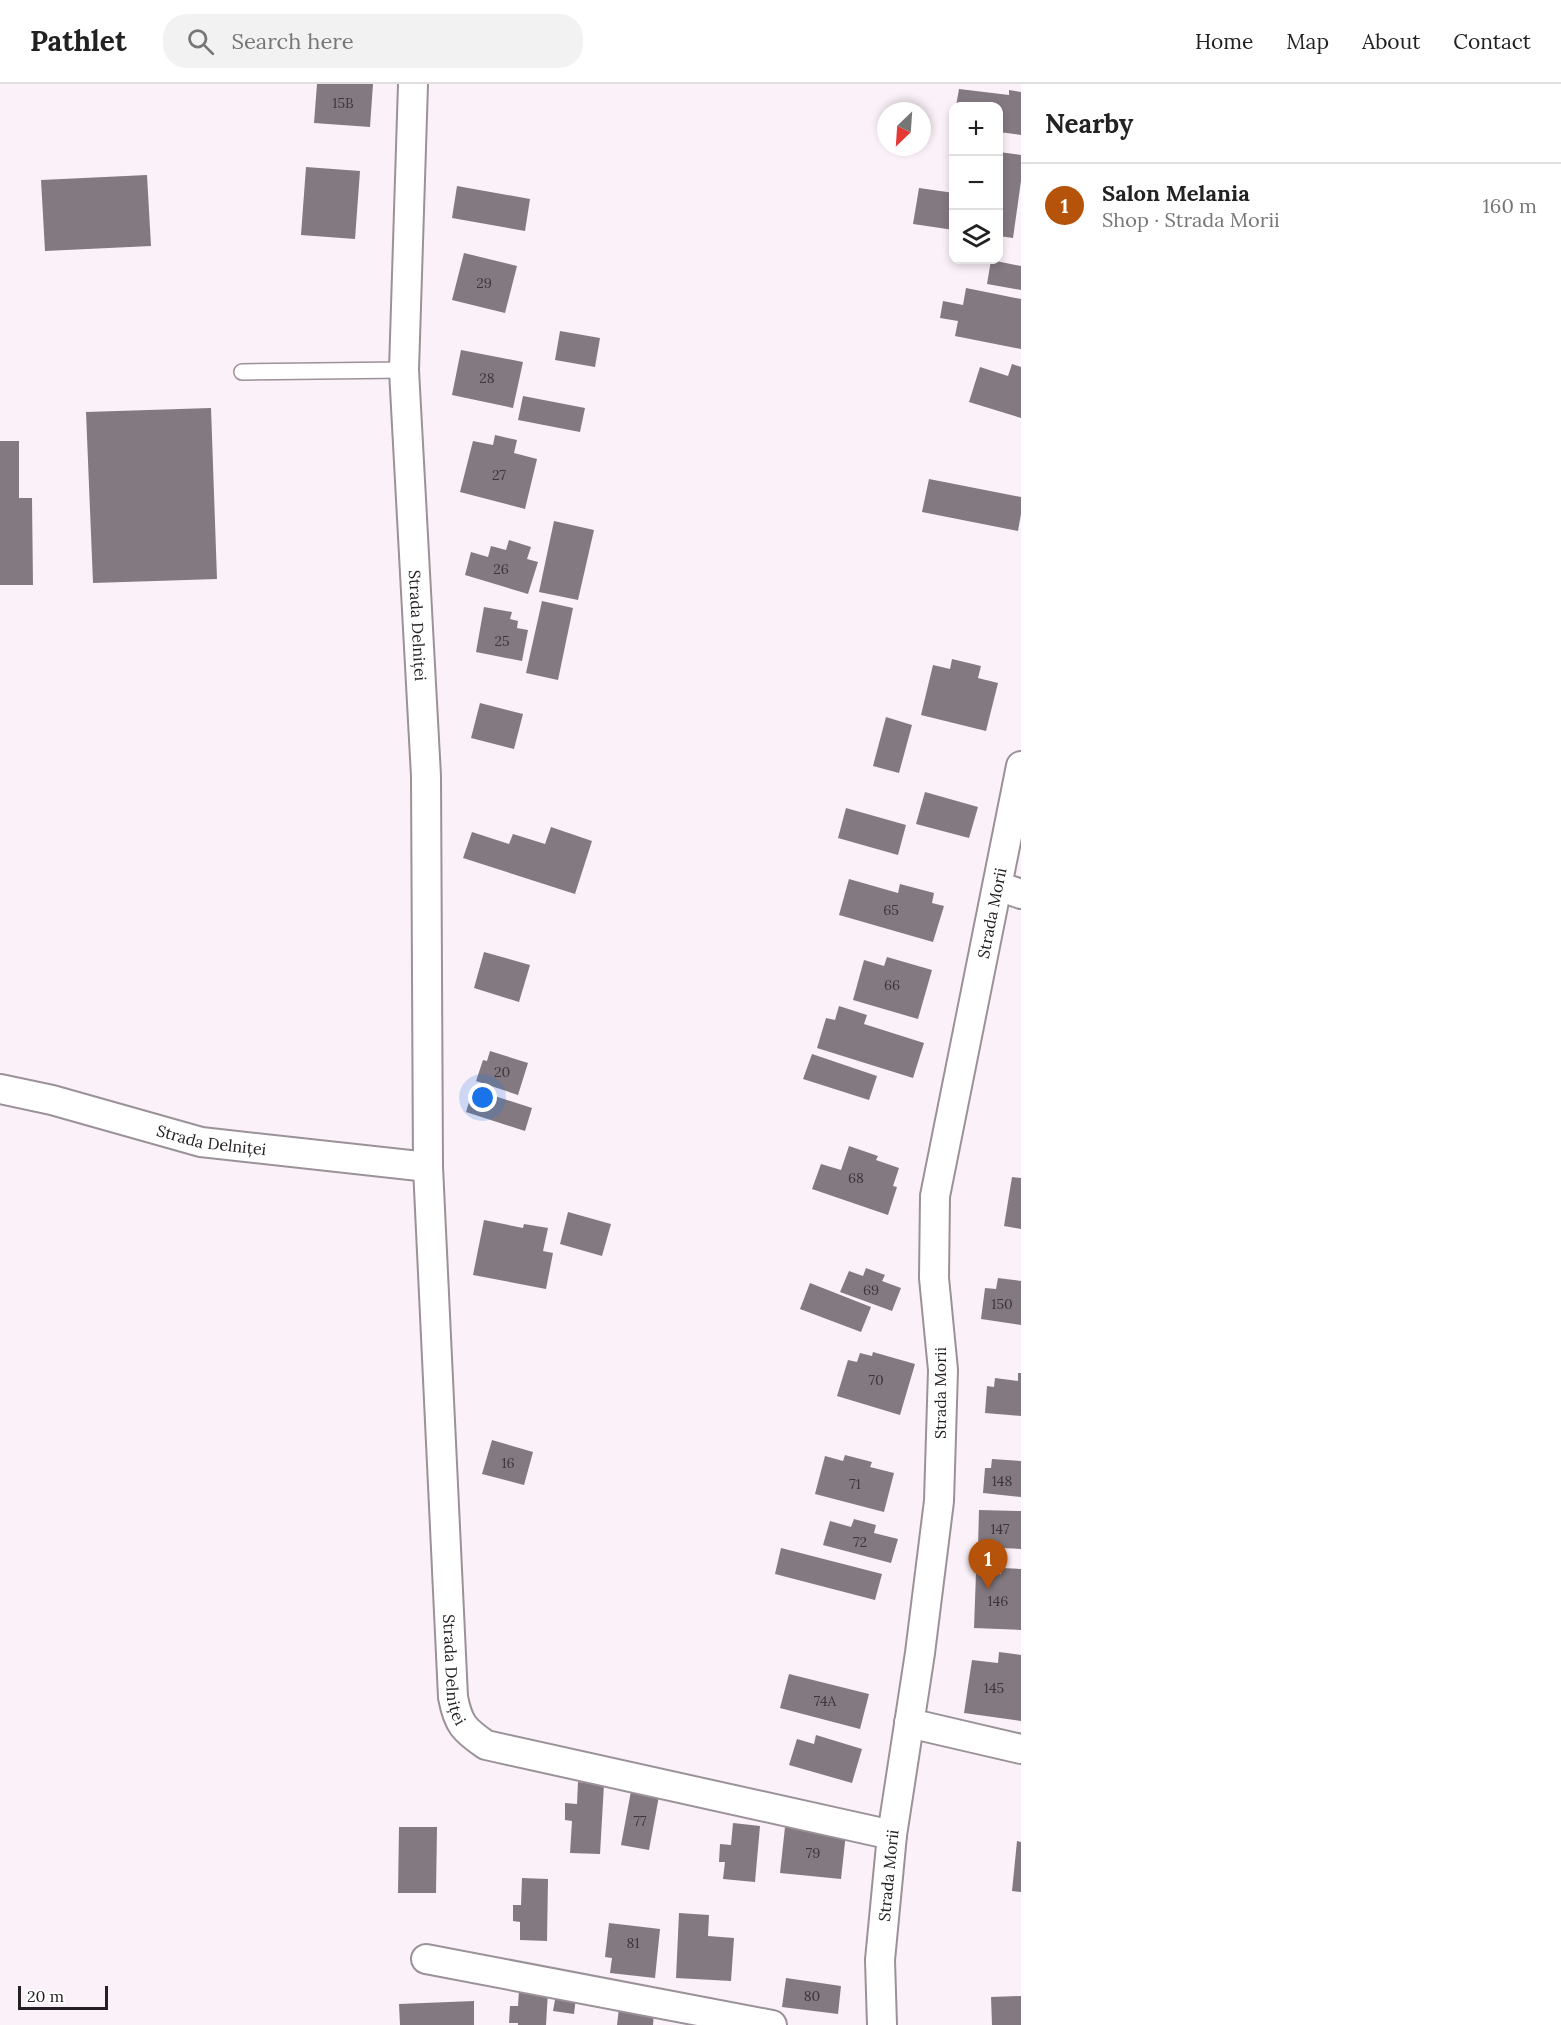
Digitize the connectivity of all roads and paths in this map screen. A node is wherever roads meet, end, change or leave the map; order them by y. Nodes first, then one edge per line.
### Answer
1 (413, 84) edge
2 (404, 370) junction
3 (242, 372) dead end
4 (1021, 766) edge
5 (1010, 890) edge
6 (0, 1089) edge
7 (428, 1167) junction
8 (909, 1723) junction
9 (1021, 1749) edge
10 (892, 1835) junction
11 (426, 1959) dead end
12 (772, 2025) edge
13 (882, 2025) edge

1 - 2 street, Strada Delniței
2 - 3 lane
2 - 7 street, Strada Delniței
4 - 5 street, Strada Morii
5 - 8 street, Strada Morii
6 - 7 street, Strada Delniței
7 - 10 street, Strada Delniței
8 - 9 street
8 - 10 street, Strada Morii
10 - 13 street, Strada Morii
11 - 12 street

